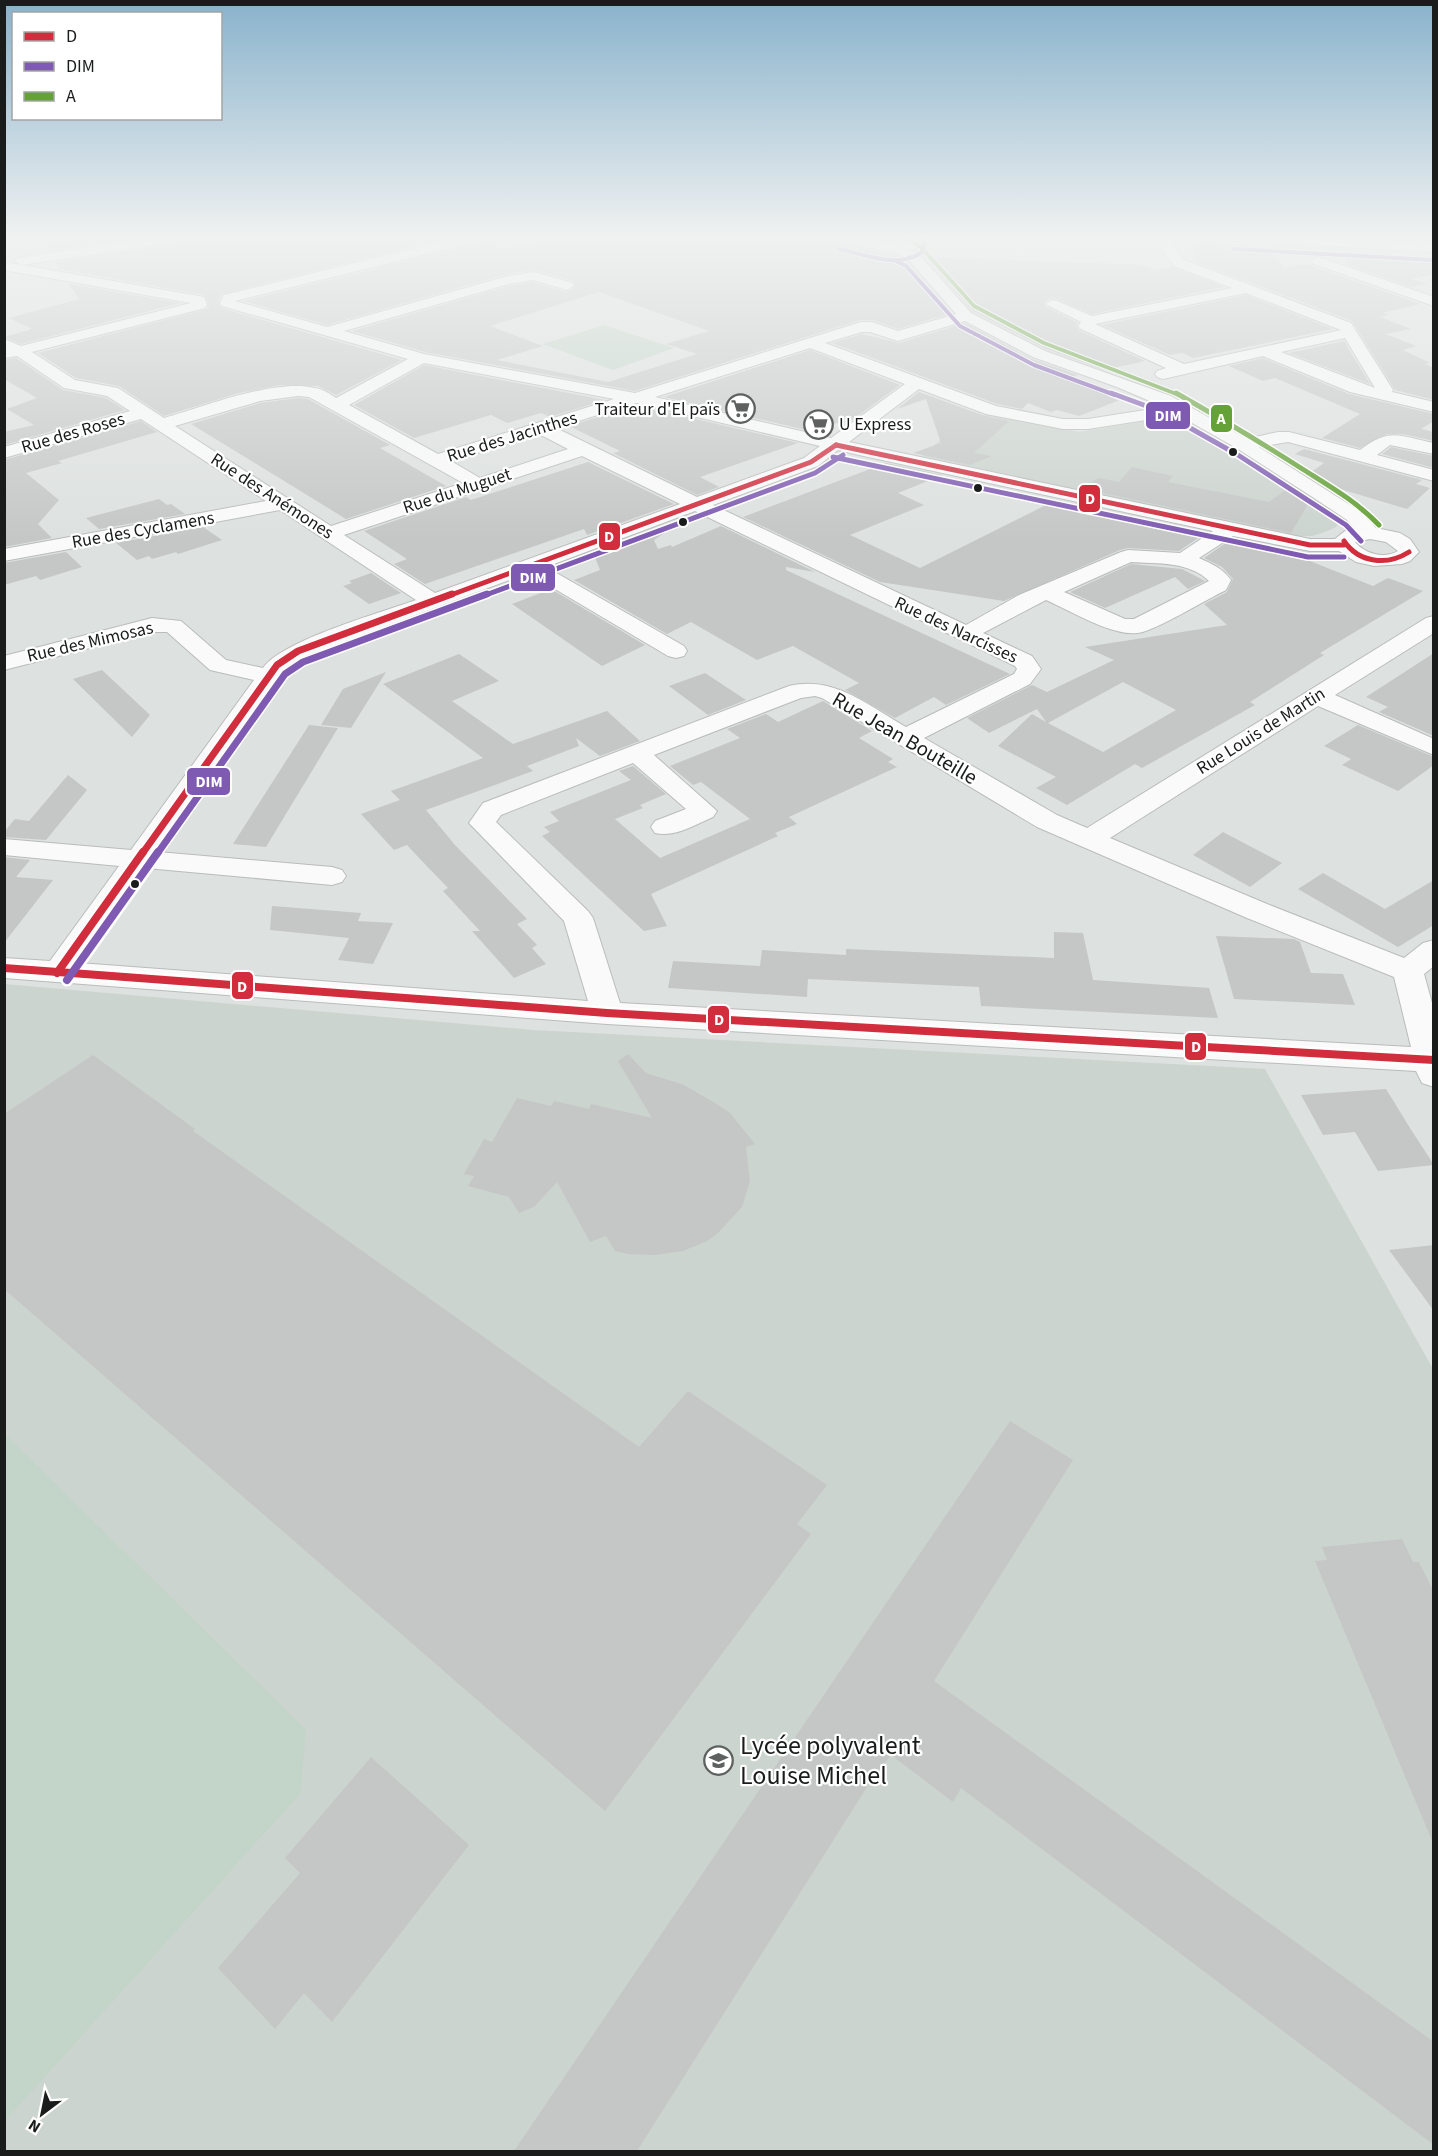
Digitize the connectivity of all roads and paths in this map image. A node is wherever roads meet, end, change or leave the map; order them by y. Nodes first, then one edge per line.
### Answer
1 (63, 338) edge
2 (346, 338) edge
3 (827, 338) edge
4 (883, 338) edge
5 (1008, 338) edge
6 (1111, 338) edge
7 (1326, 338) edge
8 (1353, 338) edge
9 (871, 339) joint
10 (810, 343) junction
11 (10, 350) edge
12 (1266, 352) junction
13 (843, 354) junction
14 (422, 358) junction
15 (1183, 370) junction
16 (1376, 374) junction
17 (1340, 381) junction
18 (1123, 382) junction
19 (916, 383) junction
20 (1388, 393) junction
21 (636, 398) junction
22 (336, 405) junction
23 (1434, 407) edge
24 (1182, 409) junction
25 (142, 413) junction
26 (162, 424) junction
27 (542, 428) junction
28 (836, 445) junction
29 (1244, 445) junction
30 (1434, 449) edge
31 (583, 450) junction
32 (4, 453) edge
33 (1363, 457) junction
34 (437, 460) junction
35 (1430, 471) edge
36 (478, 484) junction
37 (282, 504) junction
38 (695, 504) junction
39 (1230, 529) junction
40 (330, 533) junction
41 (1370, 533) junction
42 (1344, 544) junction
43 (4, 555) edge
44 (1184, 559) junction
45 (530, 566) junction
46 (1047, 592) junction
47 (432, 601) junction
48 (1434, 623) edge
49 (967, 633) junction
50 (676, 651) dead end
51 (4, 663) edge
52 (267, 676) junction
53 (1316, 696) junction
54 (906, 737) junction
55 (1434, 748) edge
56 (636, 753) junction
57 (665, 827) dead end
58 (1089, 839) junction
59 (4, 847) edge
60 (138, 860) junction
61 (332, 876) dead end
62 (1434, 950) edge
63 (4, 968) edge
64 (1408, 971) junction
65 (57, 973) junction
66 (607, 1013) junction
67 (1433, 1065) edge

1 - 11 street
2 - 14 street
3 - 10 street, Rue des Jacinthes
4 - 9 street
5 - 18 street
6 - 15 street
7 - 12 street
8 - 16 street
9 - 13 street
10 - 13 street
10 - 21 street, Rue des Jacinthes
11 - 25 street, Rue des Anémones
12 - 15 street
12 - 17 street
13 - 19 street
14 - 21 street
14 - 22 street
15 - 18 street
16 - 17 street
16 - 20 street
17 - 20 street
18 - 24 street
19 - 24 street
19 - 28 street
20 - 23 street
21 - 27 street, Rue des Jacinthes
21 - 28 street
22 - 26 street
22 - 34 street
24 - 29 street
25 - 26 street, Rue des Anémones
25 - 32 street, Rue des Roses
26 - 37 street, Rue des Anémones
27 - 31 street, Rue des Narcisses
27 - 34 street, Rue des Jacinthes
28 - 38 street
28 - 39 street
29 - 33 street
29 - 41 street
30 - 33 street
31 - 36 street, Rue du Muguet
31 - 38 street, Rue des Narcisses
33 - 35 street
34 - 36 street
36 - 40 street, Rue du Muguet
37 - 40 street, Rue des Anémones
37 - 43 street, Rue des Cyclamens
38 - 45 street
38 - 49 street, Rue des Narcisses
39 - 42 street
39 - 44 street
40 - 47 street, Rue des Anémones
41 - 42 street
41 - 42 street
44 - 46 street
44 - 46 street
45 - 47 street
45 - 50 street
46 - 49 street
47 - 52 street
48 - 53 street, Rue Louis de Martin
49 - 54 street, Rue des Narcisses
51 - 52 street, Rue des Mimosas
52 - 60 street
53 - 55 street
53 - 58 street, Rue Louis de Martin
54 - 56 street, Rue Jean Bouteille
54 - 58 street, Rue Jean Bouteille
56 - 57 street
56 - 66 street, Rue Jean Bouteille
58 - 64 street, Rue Jean Bouteille
59 - 60 street
60 - 61 street
60 - 65 street
62 - 64 street
63 - 65 street
64 - 67 street
65 - 66 street
66 - 67 street

